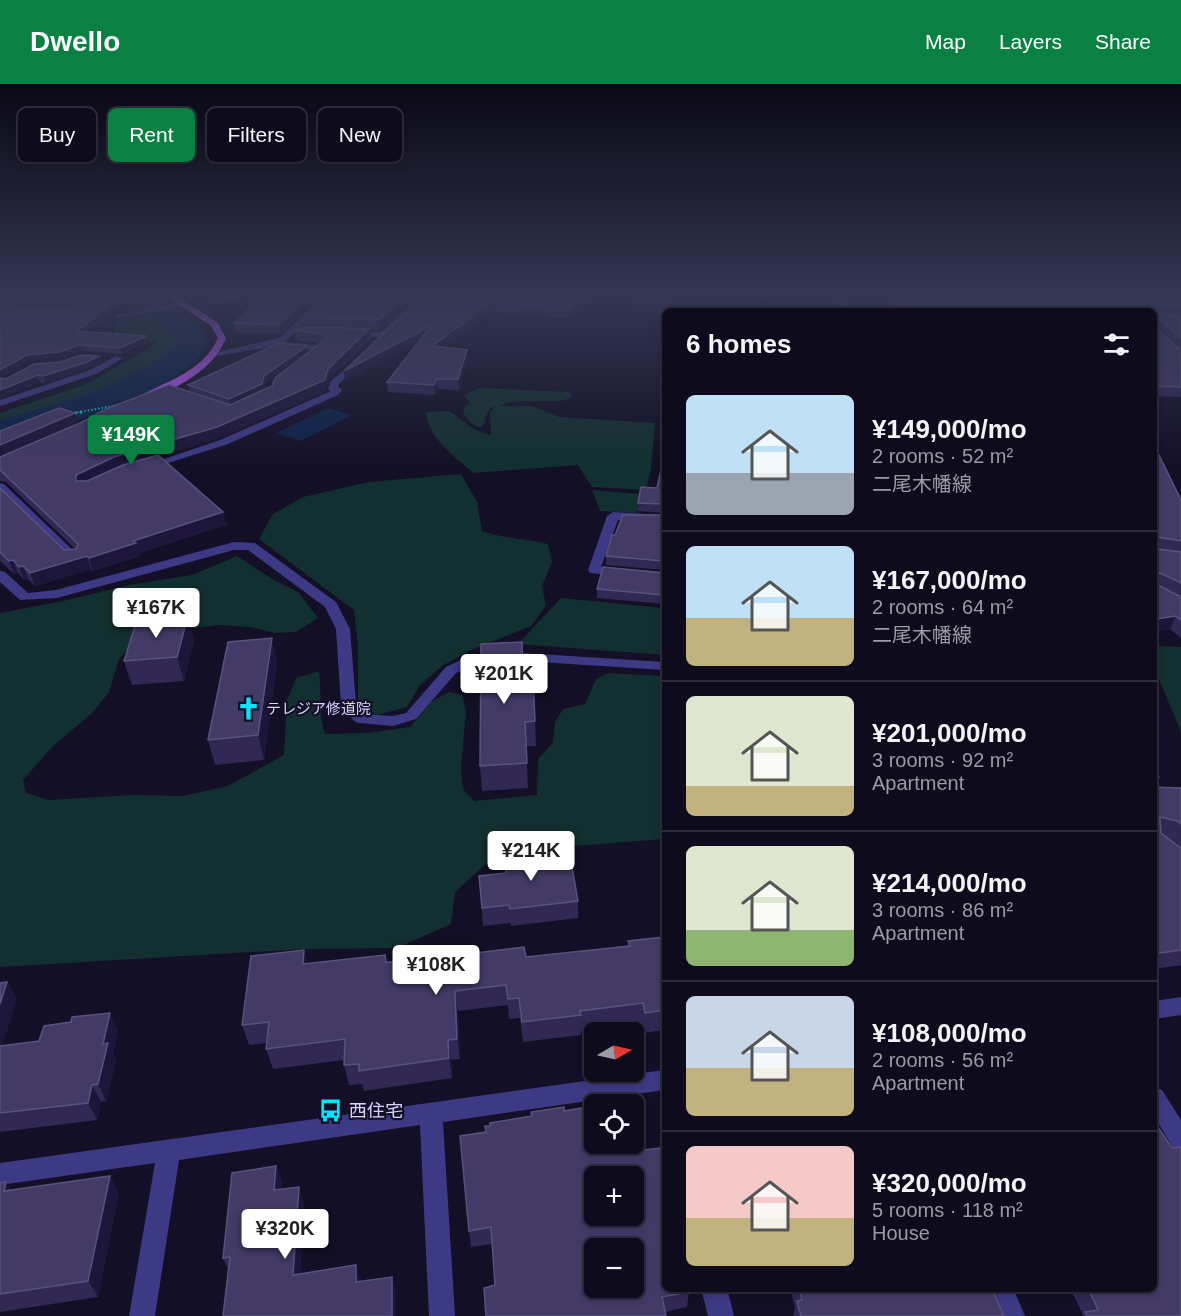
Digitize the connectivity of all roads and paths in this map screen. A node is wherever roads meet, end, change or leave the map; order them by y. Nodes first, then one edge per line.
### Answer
1 (316, 352) edge
2 (365, 352) edge
3 (217, 353) edge
4 (100, 357) edge
5 (304, 361) edge
6 (24, 383) edge
7 (163, 387) junction
8 (40, 389) junction
9 (181, 393) edge
10 (133, 402) joint
11 (0, 403) edge
12 (62, 416) edge
13 (133, 470) edge
14 (0, 486) edge
15 (662, 519) edge
16 (74, 558) edge
17 (0, 575) edge
18 (662, 576) edge
19 (662, 666) edge
20 (1181, 1006) edge
21 (1157, 1010) edge
22 (662, 1083) edge
23 (1157, 1102) edge
24 (432, 1112) junction
25 (1181, 1140) edge
26 (169, 1149) junction
27 (0, 1174) edge
28 (715, 1292) edge
29 (1002, 1292) edge
30 (142, 1316) edge
31 (442, 1316) edge
32 (721, 1316) edge
33 (1012, 1316) edge

1 - 5 street
2 - 13 street
3 - 7 main road
4 - 8 street
6 - 8 street
7 - 9 street
7 - 10 main road
8 - 11 street
10 - 12 path
14 - 16 street
15 - 18 street
17 - 19 street
20 - 21 street
22 - 24 street
23 - 25 street
24 - 26 street
24 - 31 street
26 - 27 street
26 - 30 street
28 - 32 street
29 - 33 street

